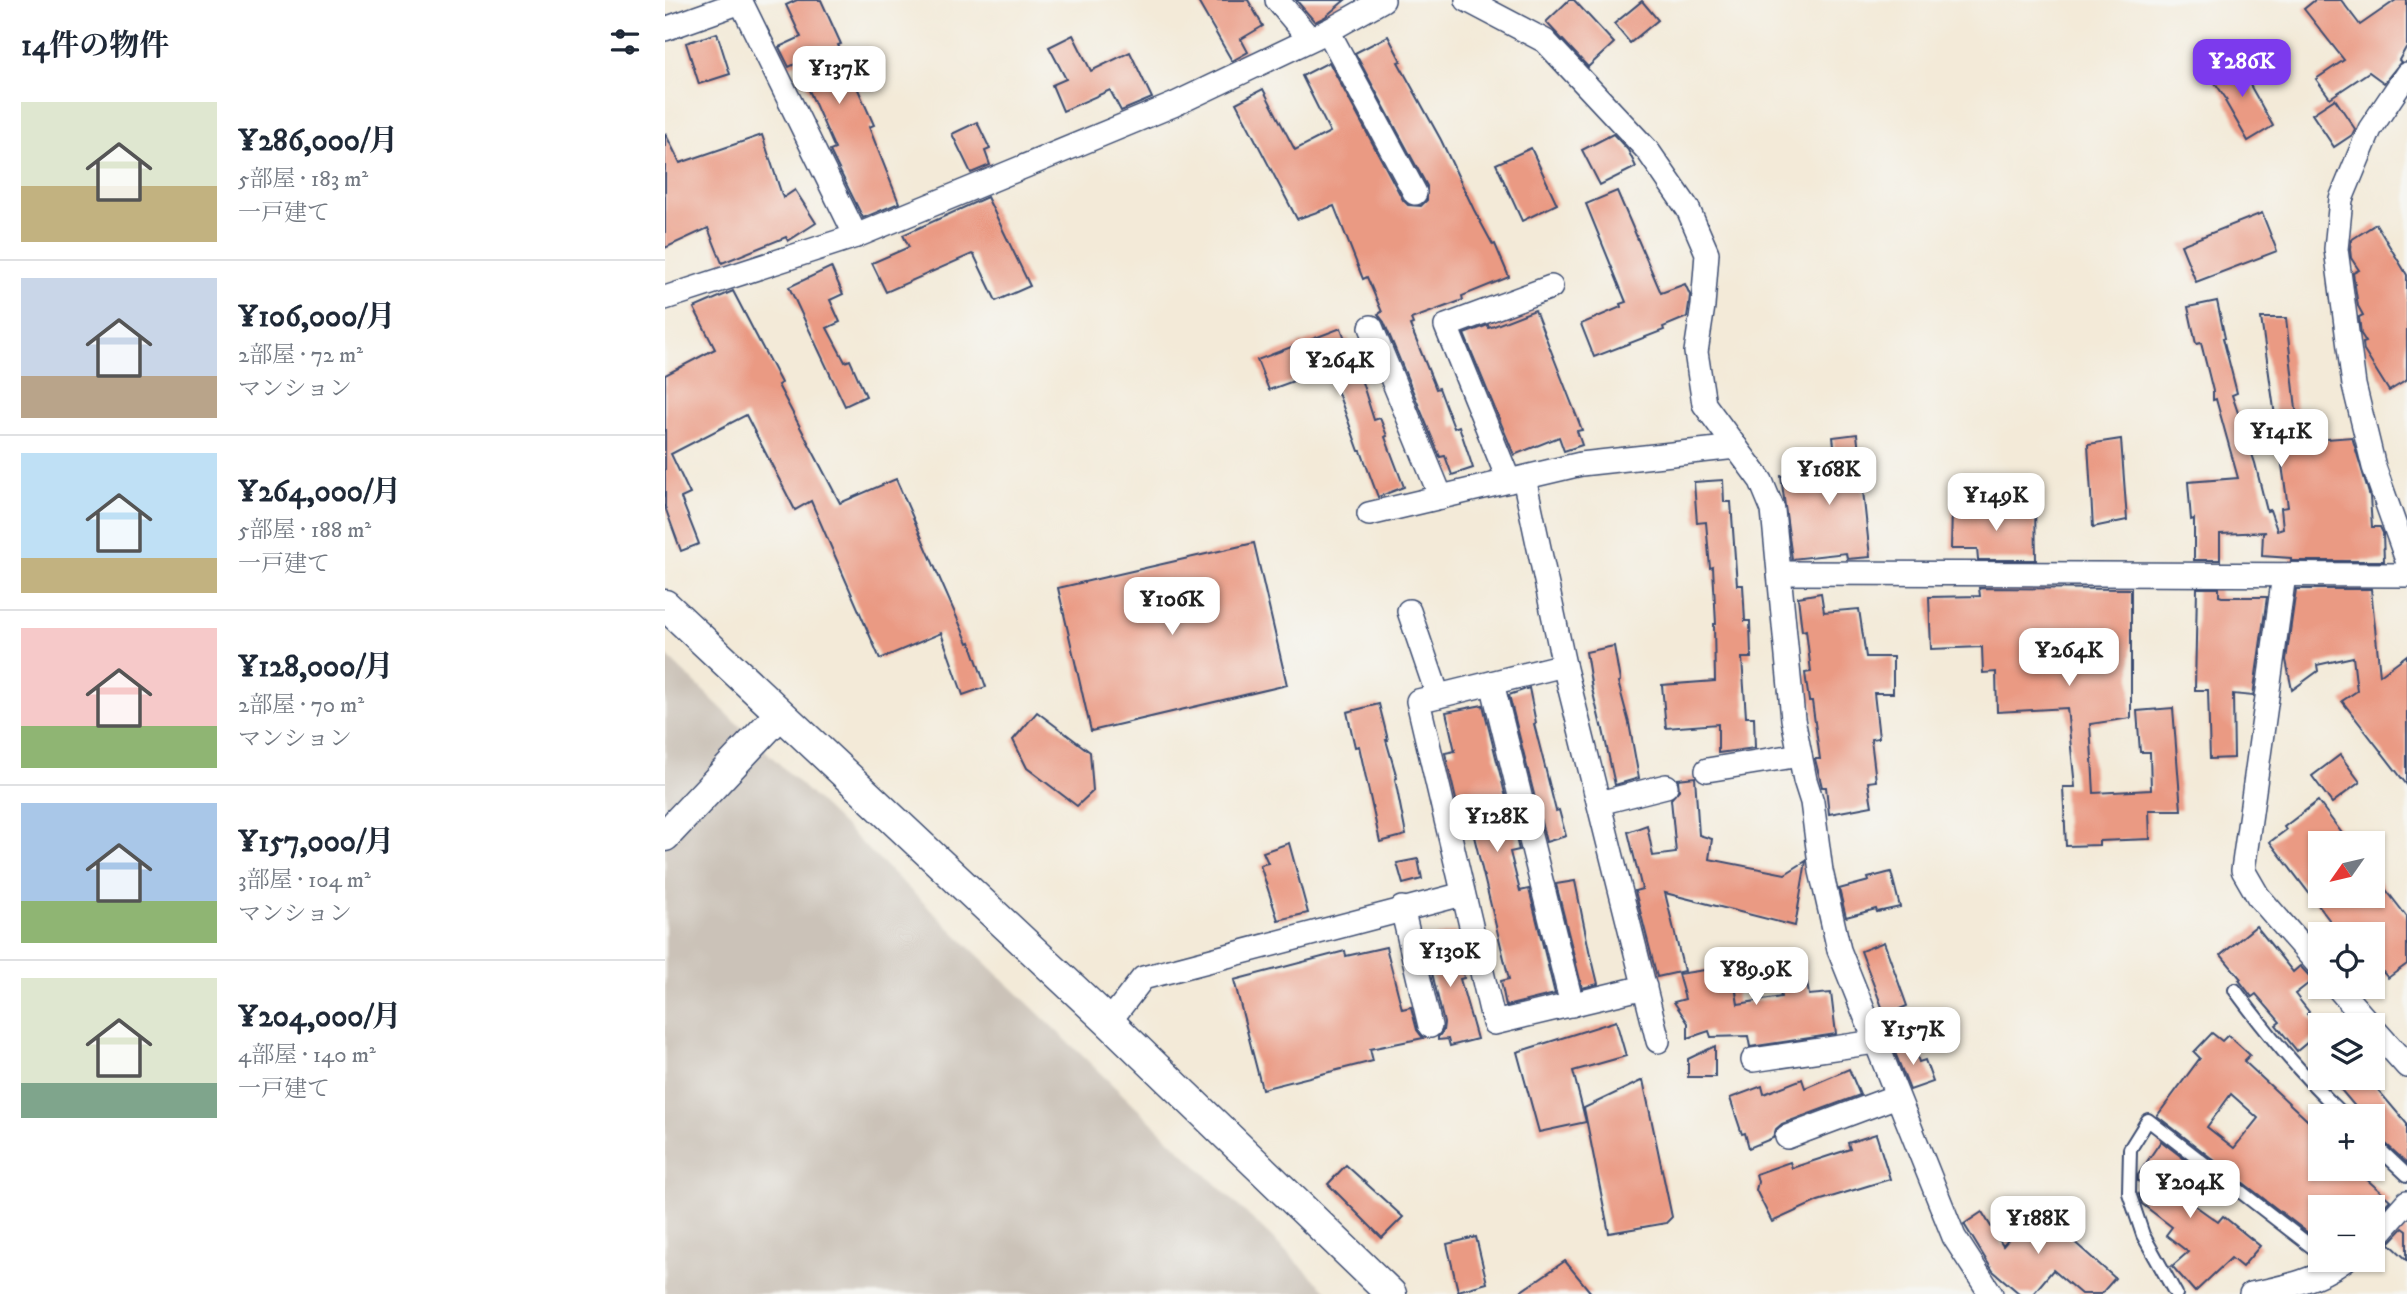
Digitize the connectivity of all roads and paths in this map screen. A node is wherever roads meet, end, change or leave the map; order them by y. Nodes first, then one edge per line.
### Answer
1 (1277, 0) edge
2 (1383, 0) edge
3 (1467, 0) edge
4 (741, 1) edge
5 (665, 29) edge
6 (1319, 35) junction
7 (2407, 74) edge
8 (1415, 193) dead end
9 (856, 236) junction
10 (1552, 287) dead end
11 (665, 298) edge
12 (1371, 327) dead end
13 (1736, 447) junction
14 (1516, 480) junction
15 (1441, 497) junction
16 (1369, 514) dead end
17 (2407, 560) edge
18 (1779, 573) junction
19 (2284, 575) junction
20 (2407, 575) edge
21 (665, 605) edge
22 (1409, 611) dead end
23 (1564, 665) junction
24 (1492, 683) junction
25 (1438, 696) junction
26 (780, 714) junction
27 (1800, 755) junction
28 (1707, 770) dead end
29 (1666, 786) dead end
30 (1599, 803) junction
31 (665, 836) edge
32 (1463, 894) junction
33 (1402, 908) junction
34 (2308, 953) edge
35 (1644, 987) junction
36 (2235, 990) dead end
37 (2348, 999) edge
38 (1572, 1005) junction
39 (2360, 1013) edge
40 (1109, 1022) junction
41 (1430, 1026) dead end
42 (1658, 1041) dead end
43 (2385, 1041) edge
44 (1875, 1042) junction
45 (1753, 1060) dead end
46 (2407, 1066) edge
47 (1896, 1096) junction
48 (2332, 1104) edge
49 (1787, 1137) dead end
50 (2385, 1154) edge
51 (2407, 1175) edge
52 (2407, 1202) edge
53 (2385, 1227) edge
54 (2308, 1242) edge
55 (2316, 1272) edge
56 (2294, 1289) edge
57 (1391, 1294) edge
58 (1991, 1294) edge
59 (2176, 1294) edge
60 (2251, 1294) edge

1 - 6 street
2 - 6 street
3 - 13 street
4 - 5 street
4 - 9 street
6 - 8 street
6 - 9 street
7 - 17 street
9 - 11 street
10 - 14 street
12 - 15 street
13 - 14 street
13 - 18 street
14 - 15 street
14 - 23 street
15 - 16 street
18 - 19 street
18 - 27 street
19 - 20 street
19 - 34 street
21 - 26 street
22 - 25 street
23 - 24 street
23 - 30 street
24 - 25 street
24 - 38 street
25 - 32 street
26 - 31 street
26 - 40 street
27 - 28 street
27 - 44 street
29 - 30 street
30 - 35 street
32 - 33 street
32 - 38 street
33 - 40 street
33 - 41 street
35 - 38 street
35 - 42 street
36 - 48 lane
37 - 39 street
40 - 57 street
43 - 46 street
44 - 45 street
44 - 47 street
47 - 49 street
47 - 58 street
50 - 51 lane
52 - 53 street
54 - 59 lane
55 - 56 street
56 - 60 street

